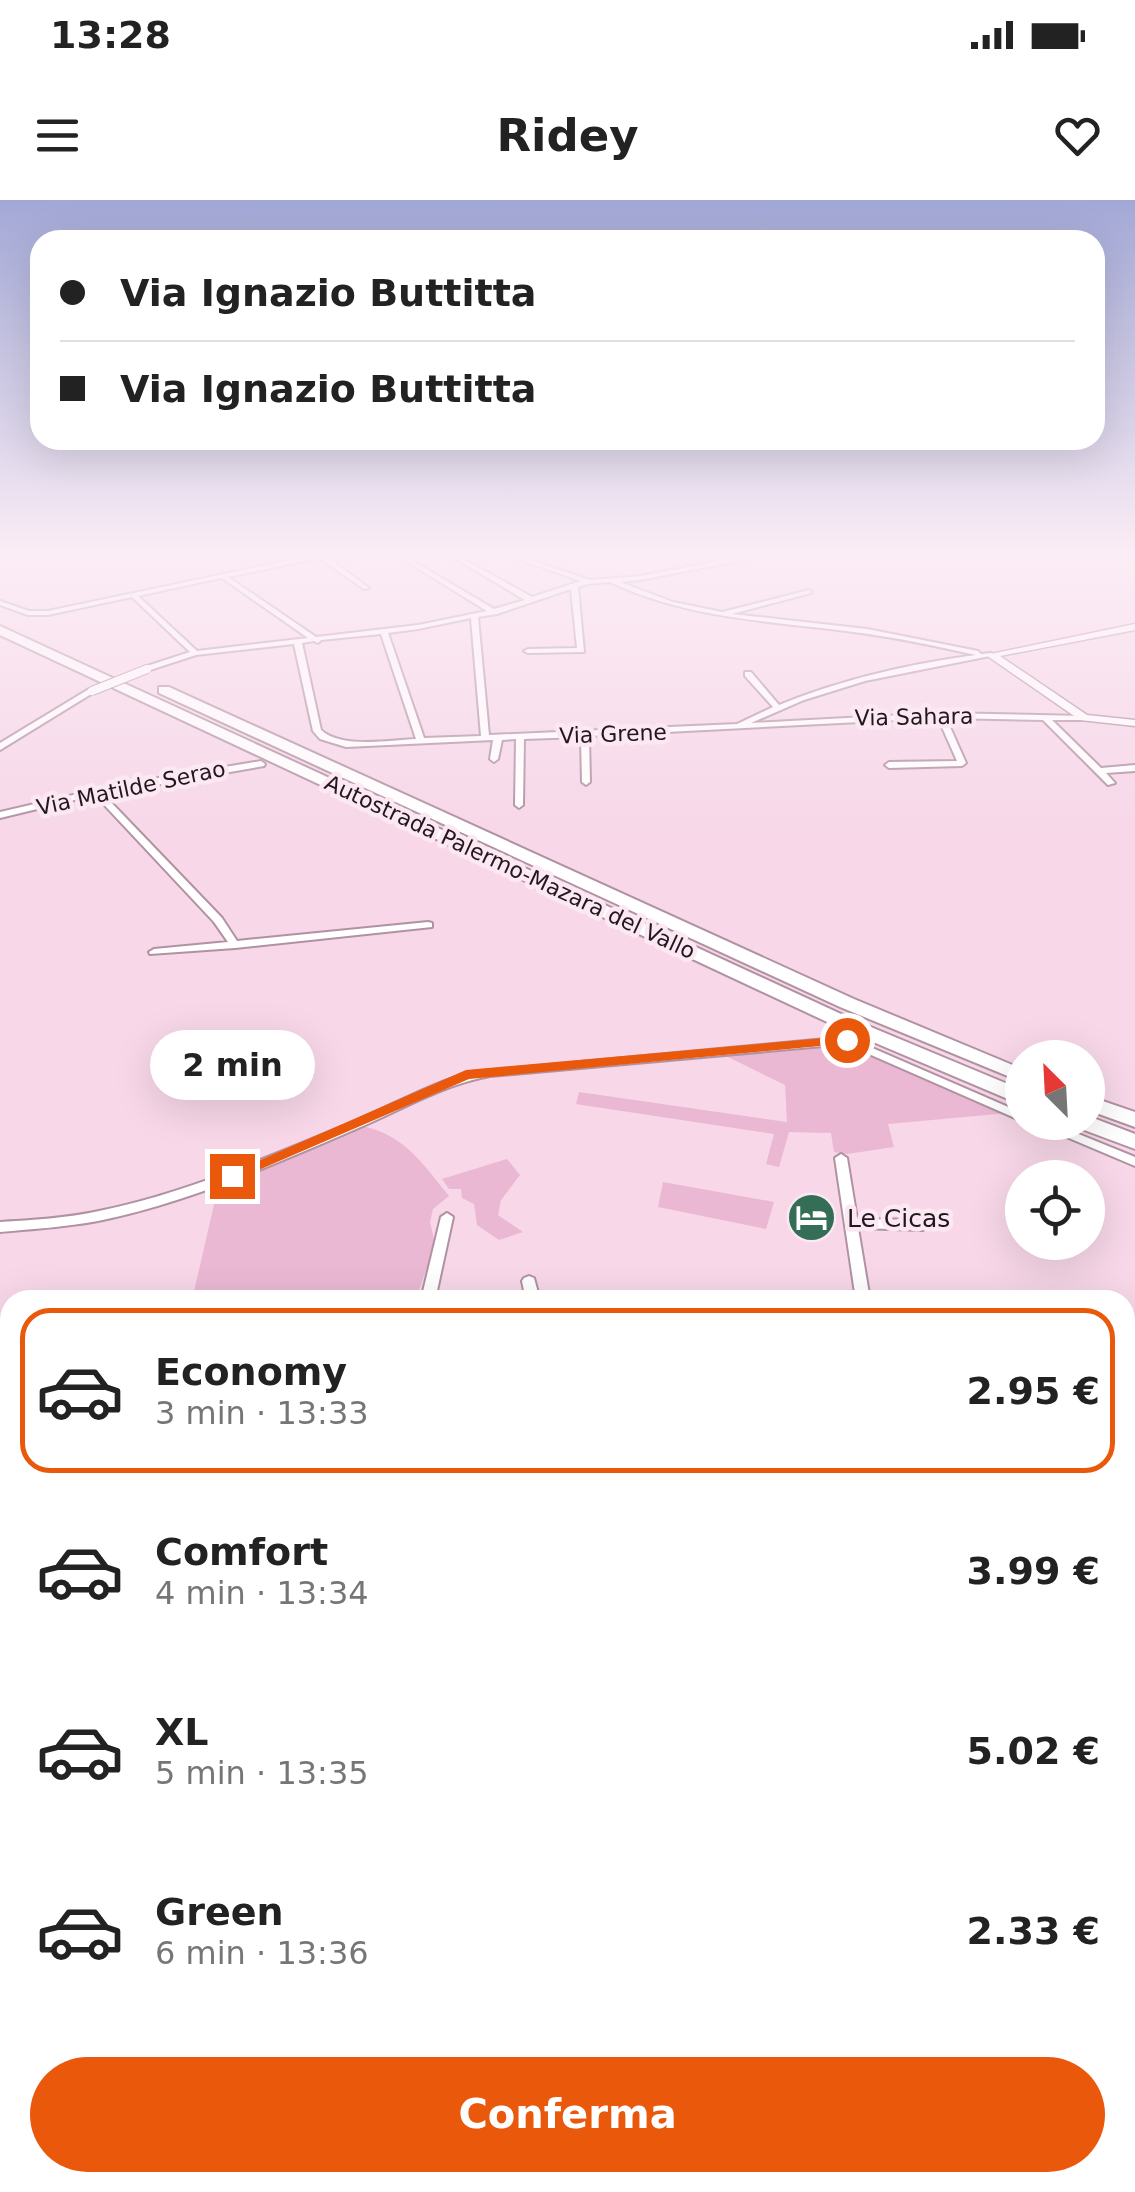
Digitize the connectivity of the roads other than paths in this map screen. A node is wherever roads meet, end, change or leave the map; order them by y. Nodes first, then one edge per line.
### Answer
1 (39, 648) edge
2 (70, 648) edge
3 (191, 648) edge
4 (241, 648) edge
5 (299, 648) edge
6 (389, 648) edge
7 (477, 648) edge
8 (581, 648) edge
9 (956, 648) edge
10 (1027, 648) edge
11 (528, 651) dead end
12 (195, 652) junction
13 (991, 655) junction
14 (748, 674) dead end
15 (778, 708) junction
16 (941, 715) junction
17 (1045, 716) junction
18 (1084, 718) junction
19 (1135, 723) edge
20 (745, 726) dead end
21 (585, 735) junction
22 (498, 738) junction
23 (520, 738) junction
24 (485, 739) junction
25 (421, 741) junction
26 (0, 747) edge
27 (494, 759) dead end
28 (261, 764) dead end
29 (889, 766) dead end
30 (1135, 768) edge
31 (1099, 771) junction
32 (586, 782) dead end
33 (1111, 783) dead end
34 (98, 793) junction
35 (518, 805) dead end
36 (0, 815) edge
37 (428, 924) dead end
38 (235, 946) junction
39 (154, 952) dead end
40 (1005, 1069) edge
41 (1005, 1091) edge
42 (1105, 1109) edge
43 (1005, 1110) edge
44 (1135, 1120) edge
45 (1105, 1130) edge
46 (1081, 1140) edge
47 (1135, 1142) edge
48 (841, 1158) dead end
49 (1135, 1162) edge
50 (446, 1217) dead end
51 (851, 1223) junction
52 (924, 1225) dead end
53 (0, 1227) edge
54 (529, 1282) dead end
55 (430, 1290) edge
56 (531, 1290) edge
57 (861, 1290) edge

1 - 41 highway, Autostrada Palermo-Mazara del Vallo
2 - 40 highway, Autostrada Palermo-Mazara del Vallo
3 - 12 street
4 - 12 street
5 - 25 street, Via Grene
6 - 25 street
7 - 24 street
8 - 11 street
9 - 13 street
10 - 13 street
12 - 26 street, bridge
13 - 15 street, Via Grene
13 - 18 street
14 - 15 street
15 - 21 street, Via Grene
16 - 17 street, Via Sahara
16 - 20 street, Via Sahara
16 - 29 street
17 - 18 street, Via Sahara
17 - 31 street
18 - 19 street
21 - 23 street, Via Grene
21 - 32 street
22 - 23 street, Via Grene
22 - 24 street, Via Grene
22 - 27 street
23 - 35 street
24 - 25 street, Via Grene
28 - 34 street, Via Matilde Serao
30 - 31 street
31 - 33 street
34 - 36 street, Via Matilde Serao
34 - 38 street
37 - 38 street
38 - 39 street
42 - 44 highway
43 - 53 street
45 - 47 highway
46 - 49 street
48 - 51 street
50 - 55 street
51 - 52 street
51 - 57 street
54 - 56 street

